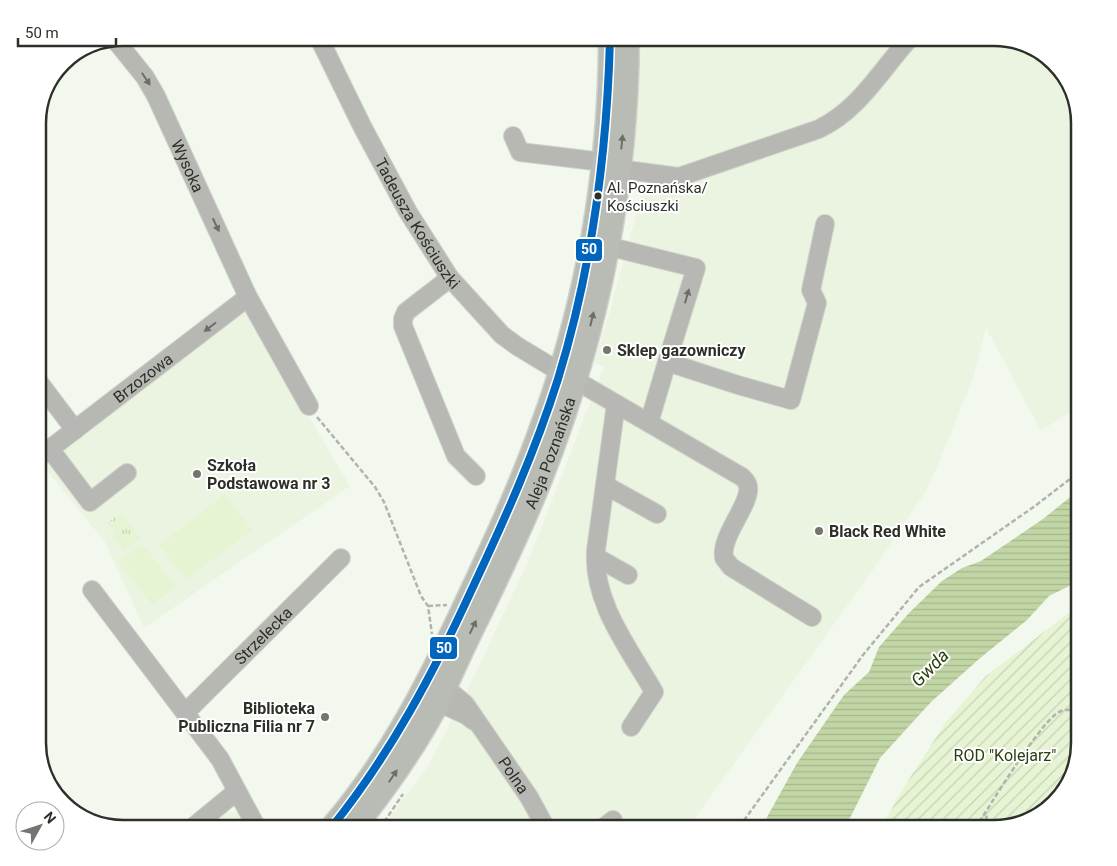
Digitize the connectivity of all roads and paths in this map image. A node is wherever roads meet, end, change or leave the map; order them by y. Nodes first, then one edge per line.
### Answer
1 (121, 46) edge
2 (323, 46) edge
3 (610, 46) edge
4 (628, 46) edge
5 (903, 46) edge
6 (513, 136) dead end
7 (611, 166) junction
8 (825, 224) dead end
9 (608, 246) junction
10 (450, 278) junction
11 (248, 297) junction
12 (667, 362) junction
13 (568, 376) junction
14 (46, 391) edge
15 (616, 404) junction
16 (308, 406) dead end
17 (320, 421) dead end
18 (649, 423) junction
19 (75, 430) junction
20 (46, 452) edge
21 (46, 456) edge
22 (127, 473) dead end
23 (476, 476) dead end
24 (1071, 479) edge
25 (605, 485) junction
26 (657, 514) dead end
27 (596, 557) junction
28 (341, 558) dead end
29 (628, 574) dead end
30 (92, 590) dead end
31 (454, 605) dead end
32 (428, 606) junction
33 (812, 617) dead end
34 (441, 654) junction
35 (433, 691) junction
36 (1071, 710) edge
37 (185, 713) junction
38 (631, 727) dead end
39 (237, 792) junction
40 (987, 811) junction
41 (202, 820) edge
42 (253, 820) edge
43 (338, 820) edge
44 (360, 820) edge
45 (542, 820) edge
46 (745, 820) edge
47 (981, 820) edge
48 (986, 820) edge

1 -> 11 street, Wysoka
2 - 10 street, Tadeusza Kościuszki
3 - 7 main road, Aleja Poznańska
7 -> 4 main road, Aleja Poznańska
5 - 7 street
6 - 7 street
7 - 9 main road, Aleja Poznańska
7 - 13 main road, Aleja Poznańska
8 - 12 street
12 -> 9 street
13 -> 9 main road, Aleja Poznańska
10 - 13 street, Tadeusza Kościuszki
10 - 23 street
11 - 16 street, Wysoka
11 -> 19 street, Brzozowa
12 - 18 street
13 - 15 street, Tadeusza Kościuszki
13 - 34 main road, Aleja Poznańska
35 -> 13 main road, Aleja Poznańska
14 - 19 street
15 - 18 street, Tadeusza Kościuszki
15 - 25 street
17 - 32 path
18 - 33 street, Tadeusza Kościuszki
19 - 20 street, Brzozowa
21 - 22 street
24 - 46 path
25 - 26 street
25 - 27 street
27 - 29 street
27 - 38 street
28 - 37 street, Strzelecka
30 - 37 street
31 - 32 path
32 - 34 path
34 - 35 main road, Aleja Poznańska
35 - 43 main road, Aleja Poznańska
44 -> 35 main road, Aleja Poznańska
35 - 45 street, Polna
36 - 40 path
37 - 39 street
39 - 41 street
39 - 42 street
40 - 47 path
40 - 48 path

